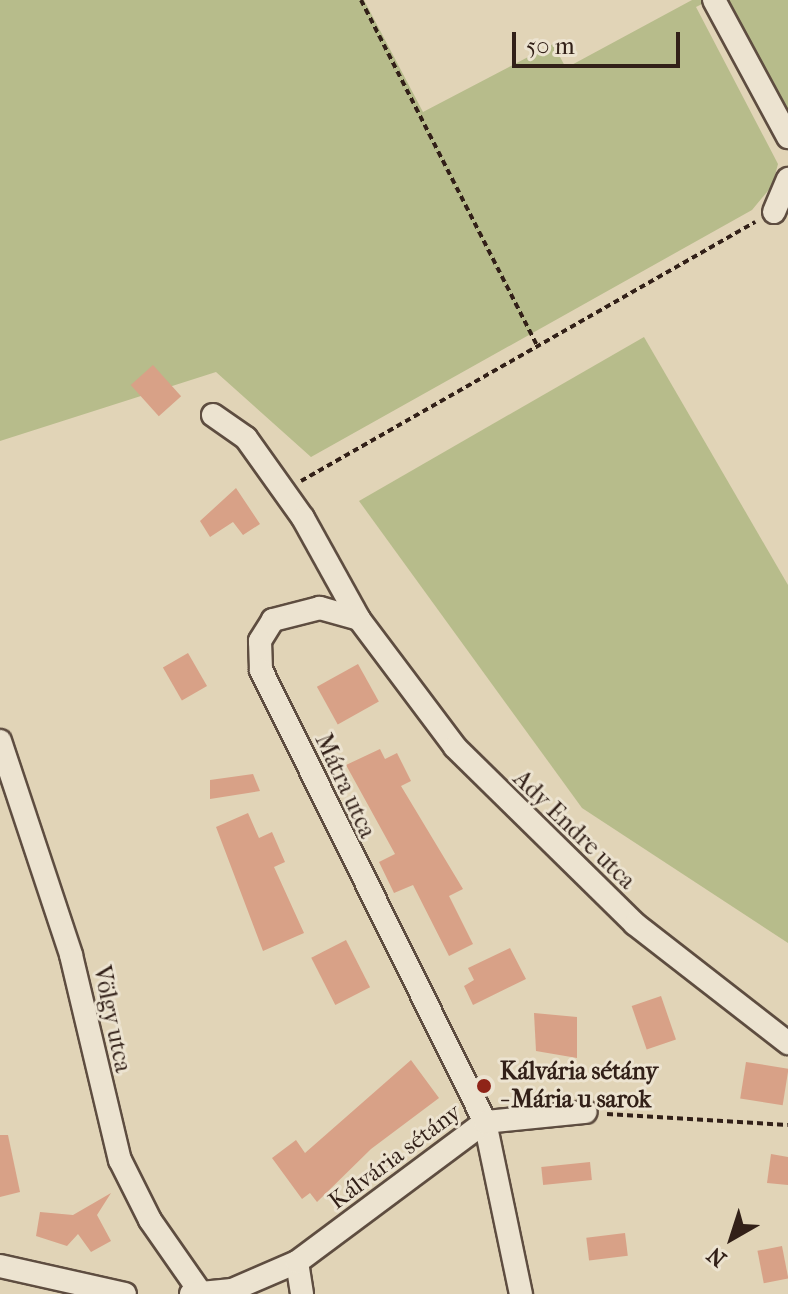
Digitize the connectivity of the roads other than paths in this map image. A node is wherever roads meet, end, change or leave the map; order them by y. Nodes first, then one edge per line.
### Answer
1 (714, 0) edge
2 (788, 139) edge
3 (788, 179) edge
4 (774, 212) road end
5 (213, 415) dead end
6 (359, 619) junction
7 (0, 741) edge
8 (788, 1043) edge
9 (586, 1112) road end
10 (485, 1122) junction
11 (297, 1262) junction
12 (0, 1266) edge
13 (125, 1294) edge
14 (191, 1294) edge
15 (201, 1294) edge
16 (302, 1294) edge
17 (521, 1294) edge

1 - 2 street
3 - 4 street
5 - 6 street
6 - 8 street, Ady Endre utca
6 - 10 street, Mátra utca
7 - 15 street, Völgy utca
9 - 10 street, Kálvária sétány
10 - 11 street, Kálvária sétány
10 - 17 street, Mátra utca
11 - 15 street, Kálvária sétány
11 - 16 street
12 - 13 street
14 - 15 street, Kálvária sétány

